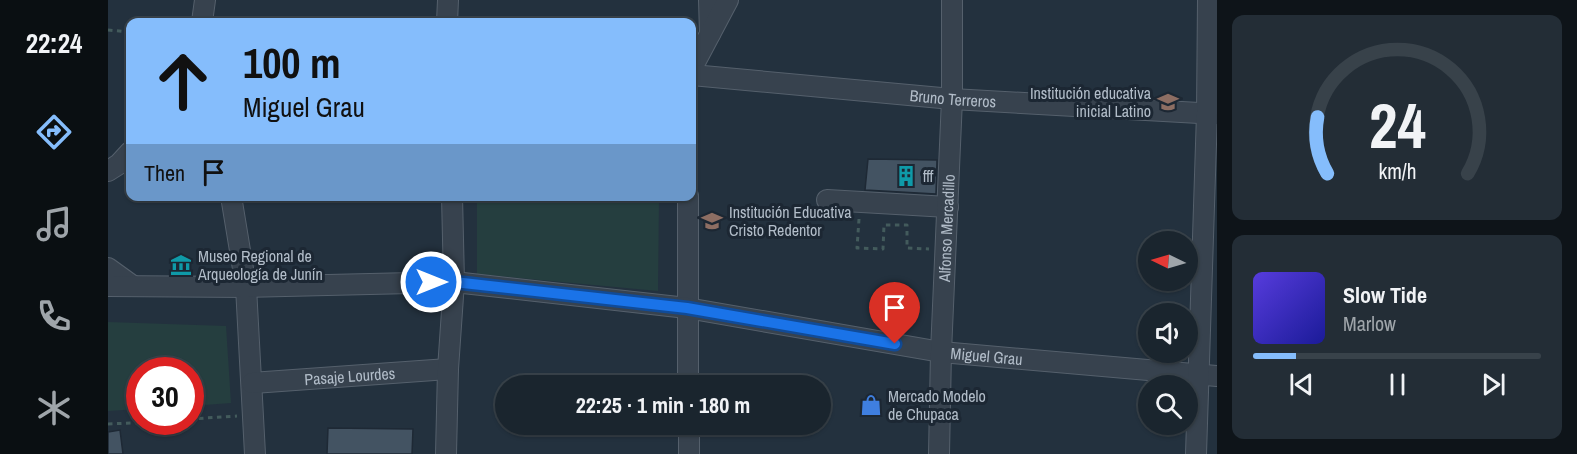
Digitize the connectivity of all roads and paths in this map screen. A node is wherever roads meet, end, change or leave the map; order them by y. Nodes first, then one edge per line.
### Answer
1 (205, 0) edge
2 (448, 0) edge
3 (709, 0) edge
4 (728, 0) edge
5 (952, 0) edge
6 (1208, 0) edge
7 (203, 18) edge
8 (447, 18) edge
9 (108, 30) edge
10 (126, 32) edge
11 (710, 34) junction
12 (696, 60) edge
13 (696, 75) edge
14 (952, 99) junction
15 (1212, 114) edge
16 (126, 156) edge
17 (108, 171) edge
18 (827, 200) dead end
19 (232, 201) edge
20 (452, 201) edge
21 (688, 201) edge
22 (860, 202) junction
23 (948, 207) junction
24 (930, 249) dead end
25 (108, 268) edge
26 (454, 282) junction
27 (133, 285) junction
28 (108, 286) edge
29 (246, 287) junction
30 (687, 308) junction
31 (941, 352) junction
32 (448, 369) junction
33 (688, 375) edge
34 (1208, 375) edge
35 (252, 383) junction
36 (253, 415) junction
37 (204, 418) edge
38 (126, 423) edge
39 (108, 424) edge
40 (689, 435) edge
41 (255, 454) edge
42 (446, 454) edge
43 (690, 454) edge
44 (939, 454) edge
45 (1196, 454) edge

1 - 7 street
2 - 8 street
3 - 11 street
4 - 11 street
5 - 14 street, Alfonso Mercadillo
6 - 15 street
9 - 10 path
11 - 12 street
13 - 14 street, Bruno Terreros
14 - 15 street, Bruno Terreros
14 - 23 street, Alfonso Mercadillo
15 - 34 street
16 - 17 street
18 - 22 street
19 - 29 street
20 - 26 street
21 - 30 street
22 - 23 street
22 - 24 path
23 - 31 street, Alfonso Mercadillo
25 - 27 street
26 - 29 street, Miguel Grau
26 - 30 street, Miguel Grau
26 - 32 street
27 - 28 street, Miguel Grau
27 - 29 street, Miguel Grau
29 - 35 street
30 - 31 street, Miguel Grau
30 - 33 street
31 - 34 street, Miguel Grau
31 - 44 street, Alfonso Mercadillo
32 - 35 street, Pasaje Lourdes
32 - 42 street
34 - 45 street
35 - 36 street
36 - 37 path
36 - 41 street
38 - 39 path
40 - 43 street

